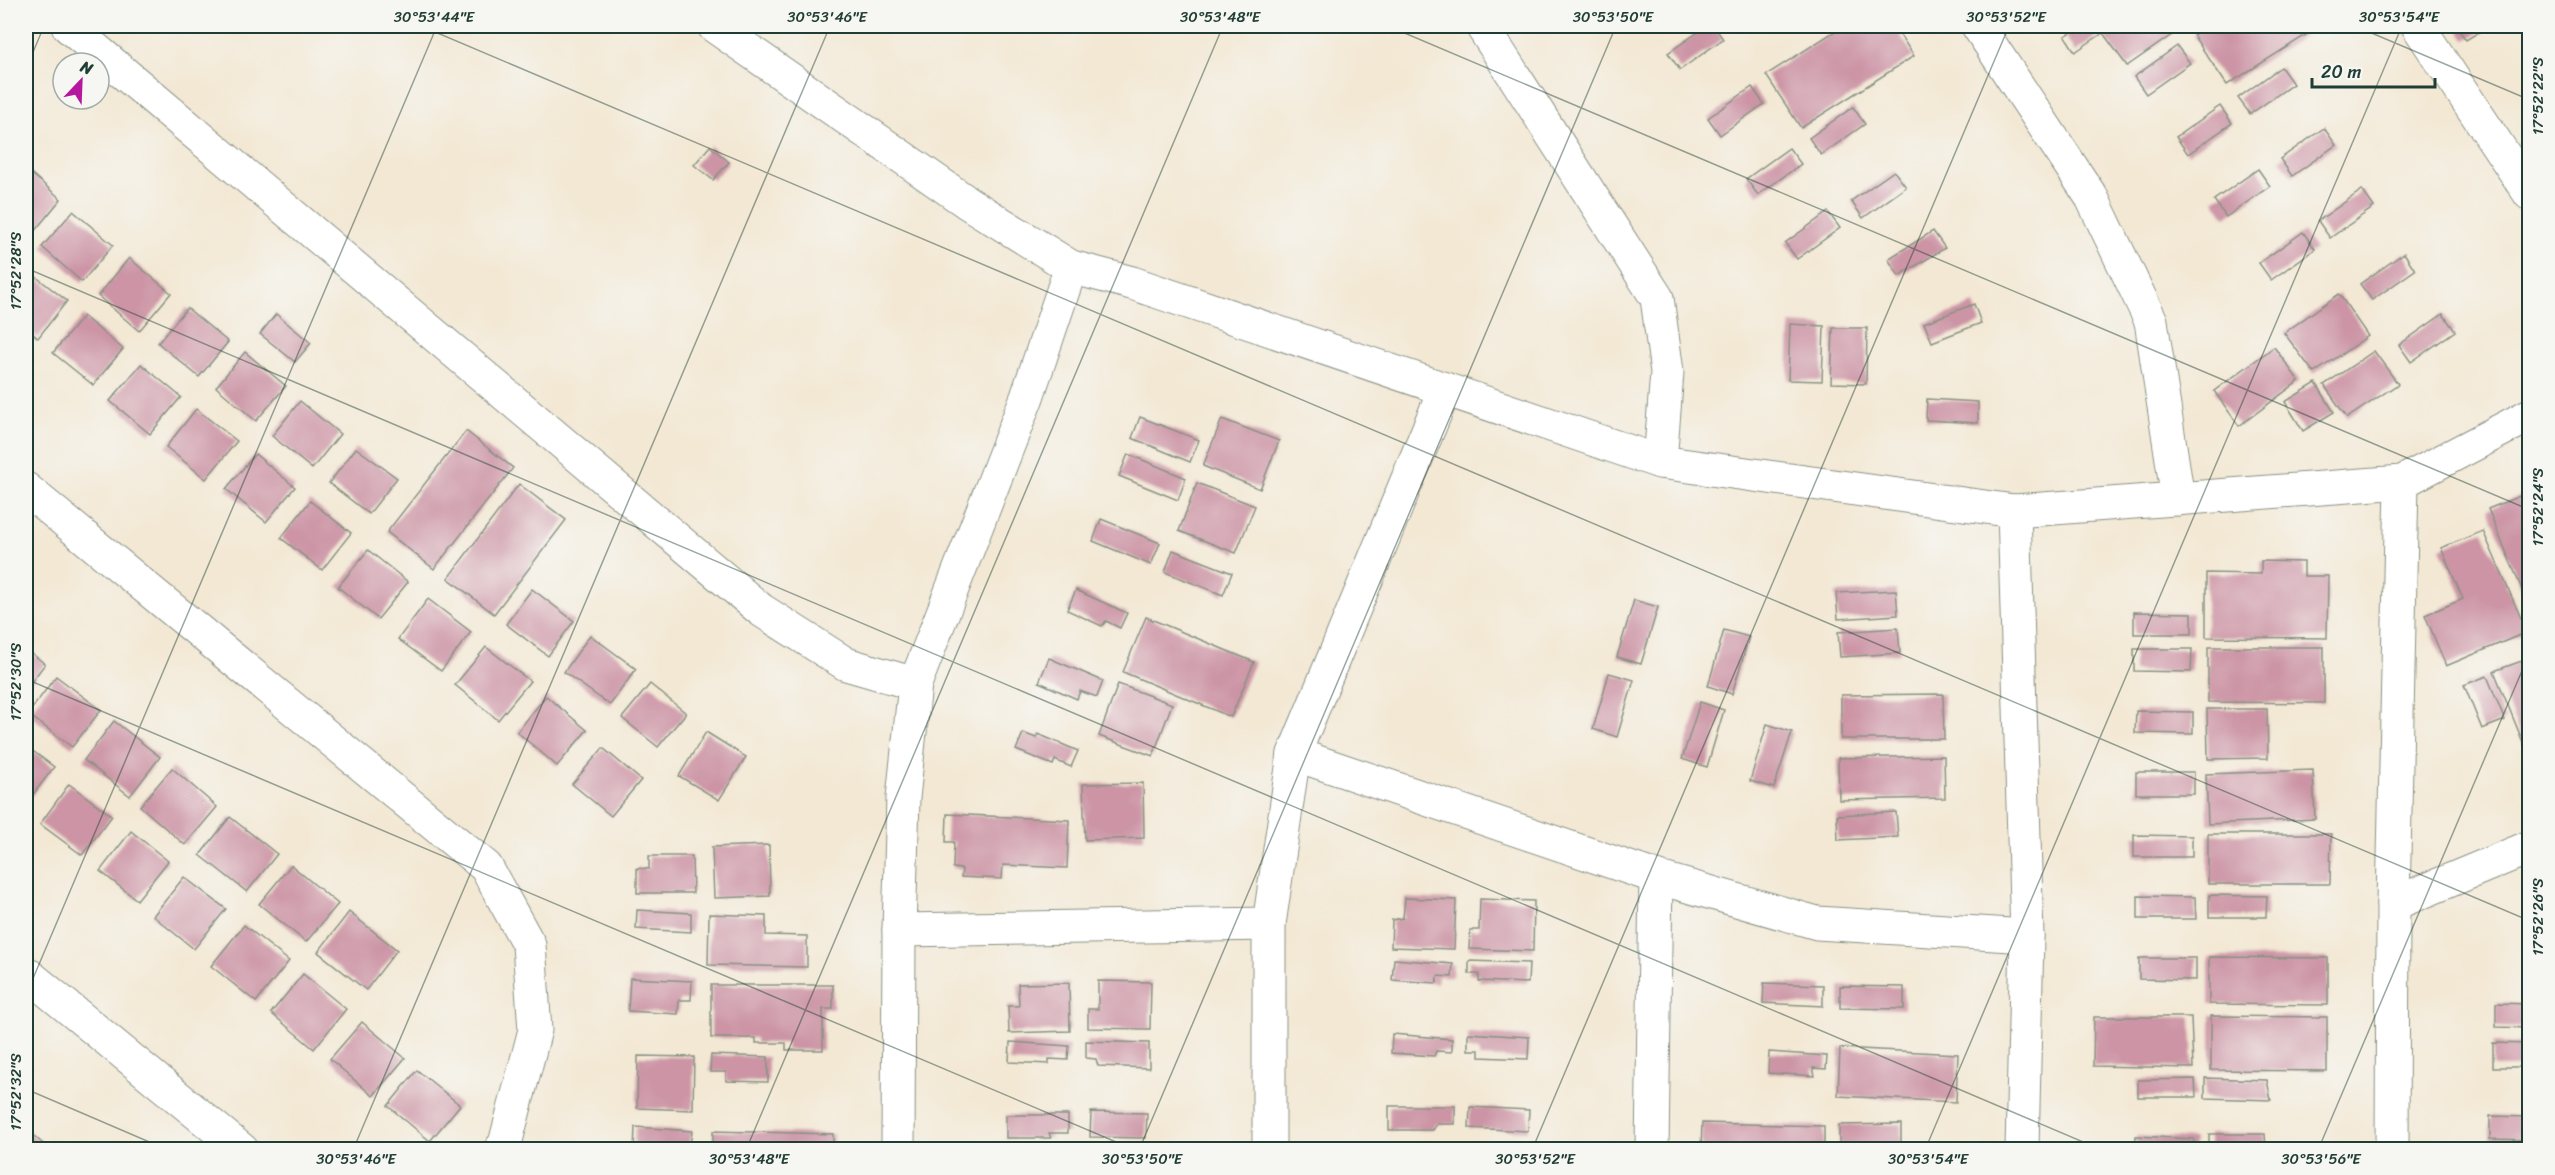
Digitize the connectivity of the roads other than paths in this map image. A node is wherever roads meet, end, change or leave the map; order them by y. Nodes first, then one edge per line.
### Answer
1 (68, 26) edge
2 (714, 26) edge
3 (1482, 26) edge
4 (1978, 26) edge
5 (2418, 26) edge
6 (2529, 194) edge
7 (1071, 267) junction
8 (1445, 389) junction
9 (2529, 415) edge
10 (1660, 462) junction
11 (2402, 482) junction
12 (26, 489) edge
13 (2178, 499) junction
14 (2014, 511) junction
15 (915, 684) junction
16 (1294, 754) junction
17 (2529, 848) edge
18 (1656, 877) junction
19 (2393, 904) junction
20 (1269, 924) junction
21 (899, 930) junction
22 (2027, 936) junction
23 (26, 973) edge
24 (242, 1149) edge
25 (500, 1149) edge
26 (898, 1149) edge
27 (1269, 1149) edge
28 (1652, 1149) edge
29 (2022, 1149) edge
30 (2392, 1149) edge

1 - 15 street
2 - 7 street
3 - 10 street
4 - 13 street
5 - 6 street
7 - 8 street
7 - 15 street
8 - 10 street
8 - 16 street
9 - 11 street
10 - 14 street
11 - 13 street
11 - 19 street
12 - 25 street
13 - 14 street
14 - 22 street
15 - 21 street
16 - 18 street
16 - 20 street
17 - 19 street
18 - 22 street
18 - 28 street
19 - 30 street
20 - 21 street
20 - 27 street
21 - 26 street
22 - 29 street
23 - 24 street

